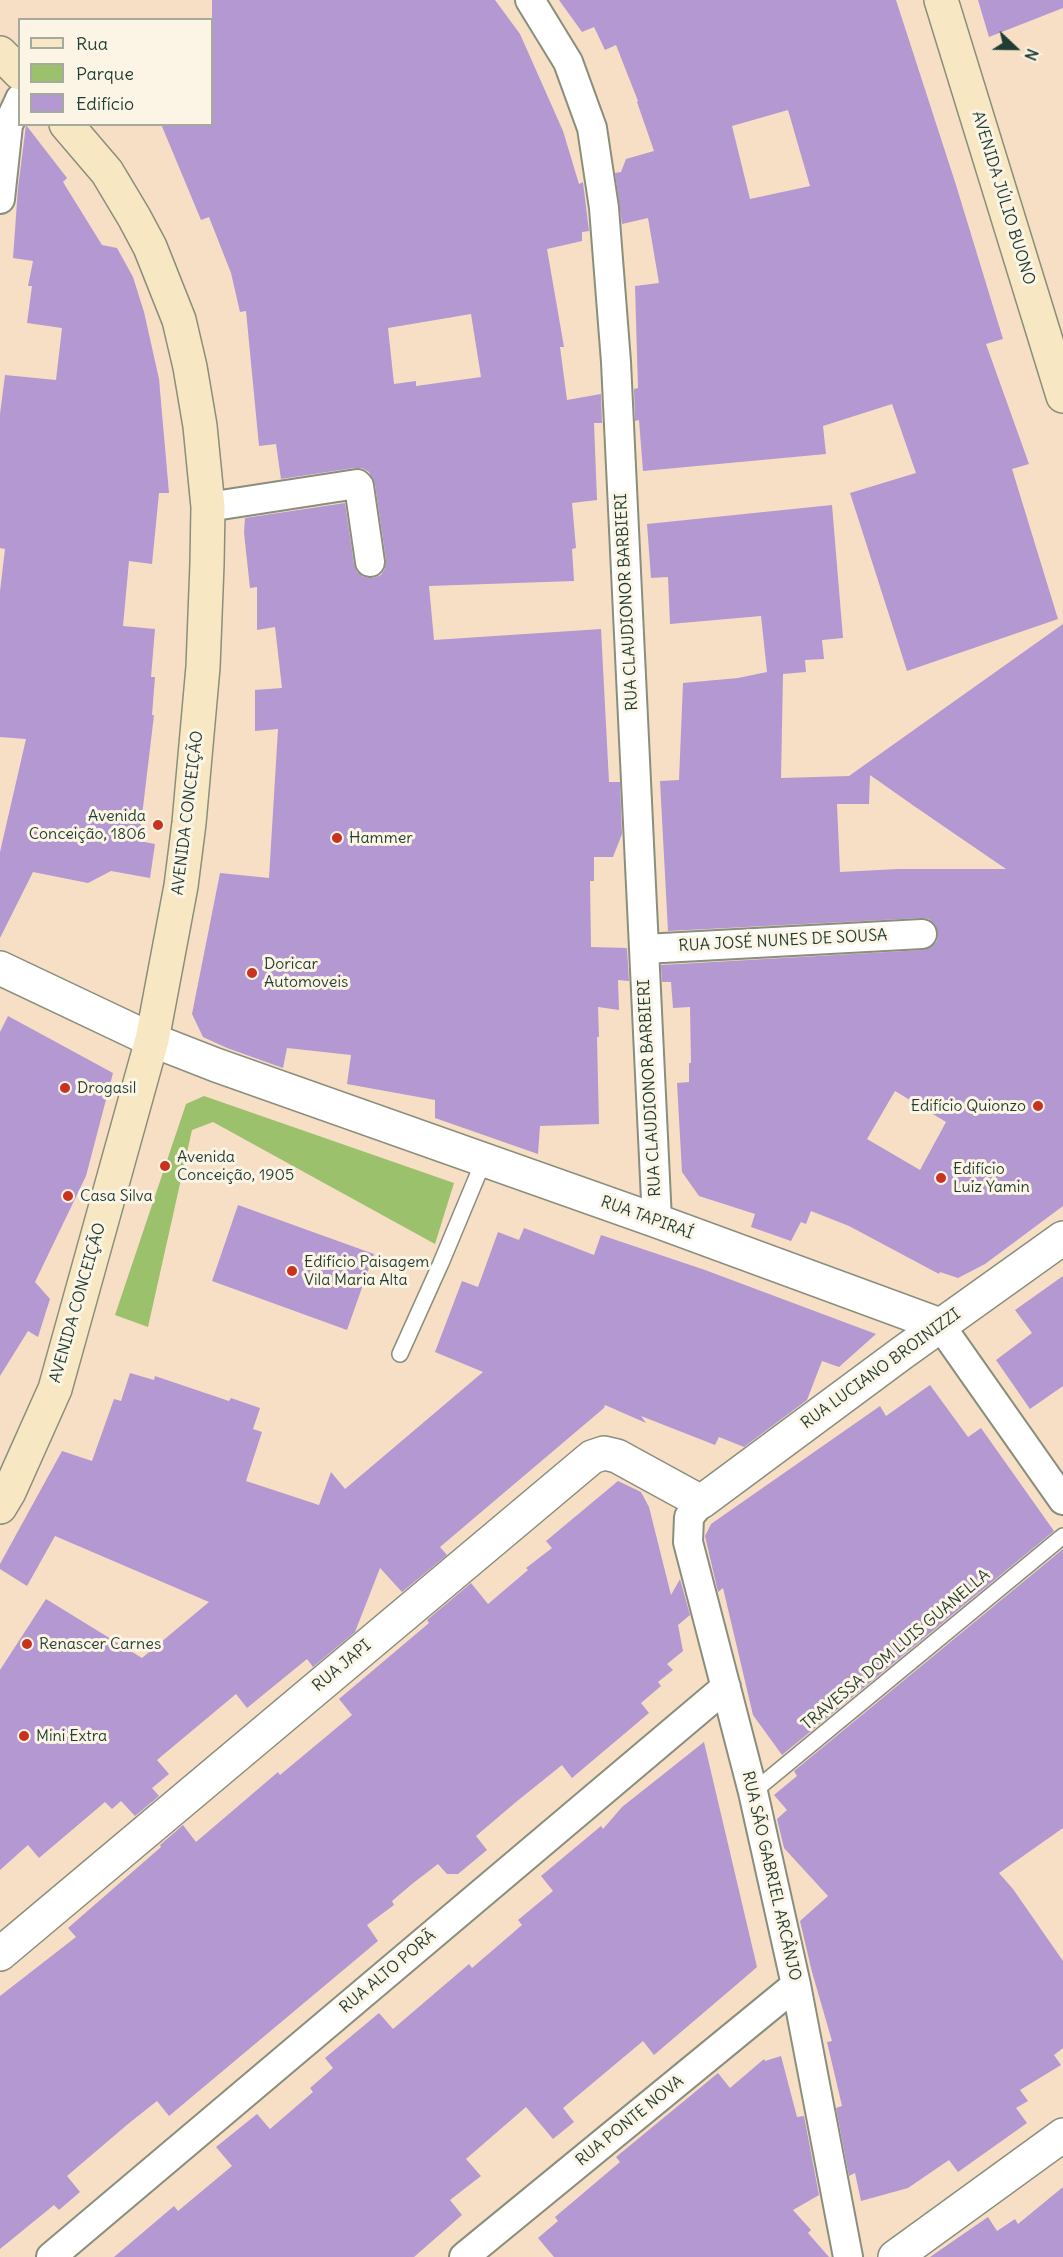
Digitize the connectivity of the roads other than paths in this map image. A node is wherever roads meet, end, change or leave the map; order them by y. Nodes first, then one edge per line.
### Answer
1 (530, 0) edge
2 (941, 0) edge
3 (0, 54) edge
4 (18, 71) edge
5 (18, 103) edge
6 (68, 126) edge
7 (0, 199) edge
8 (1063, 396) edge
9 (208, 507) junction
10 (370, 562) dead end
11 (922, 934) dead end
12 (644, 949) junction
13 (0, 969) edge
14 (152, 1040) junction
15 (484, 1160) junction
16 (657, 1221) junction
17 (1063, 1238) edge
18 (903, 1311) junction
19 (940, 1325) junction
20 (902, 1353) junction
21 (400, 1354) dead end
22 (1063, 1500) edge
23 (701, 1502) junction
24 (0, 1508) edge
25 (1063, 1536) edge
26 (726, 1687) junction
27 (753, 1792) junction
28 (0, 1954) edge
29 (796, 1985) junction
30 (1063, 2135) edge
31 (51, 2257) edge
32 (464, 2257) edge
33 (848, 2257) edge
34 (895, 2257) edge

1 - 12 street, RUA CLAUDIONOR BARBIERI
2 - 8 main road, AVENIDA JÚLIO BUONO
3 - 4 main road
5 - 7 street
6 - 9 main road, AVENIDA CONCEIÇÃO
9 - 10 street
9 - 14 main road, AVENIDA CONCEIÇÃO
11 - 12 street, RUA JOSÉ NUNES DE SOUSA
12 - 16 street, RUA CLAUDIONOR BARBIERI
13 - 14 street, RUA TAPIRAÍ
14 - 15 street, RUA TAPIRAÍ
14 - 24 main road, AVENIDA CONCEIÇÃO
15 - 16 street, RUA TAPIRAÍ
15 - 21 lane
16 - 18 street, RUA TAPIRAÍ
17 - 19 street, RUA LUCIANO BROINIZZI
18 - 19 street, RUA TAPIRAÍ
18 - 20 street
19 - 20 street, RUA LUCIANO BROINIZZI
19 - 22 street
20 - 23 street, RUA LUCIANO BROINIZZI
23 - 26 street, RUA SÃO GABRIEL ARCÂNJO
23 - 28 street, RUA JAPI
25 - 27 lane, TRAVESSA DOM LUIS GUANELLA
26 - 27 street, RUA SÃO GABRIEL ARCÂNJO
26 - 31 street, RUA ALTO PORÃ
27 - 29 street, RUA SÃO GABRIEL ARCÂNJO
29 - 32 street, RUA PONTE NOVA
29 - 33 street, RUA SÃO GABRIEL ARCÂNJO
30 - 34 street

